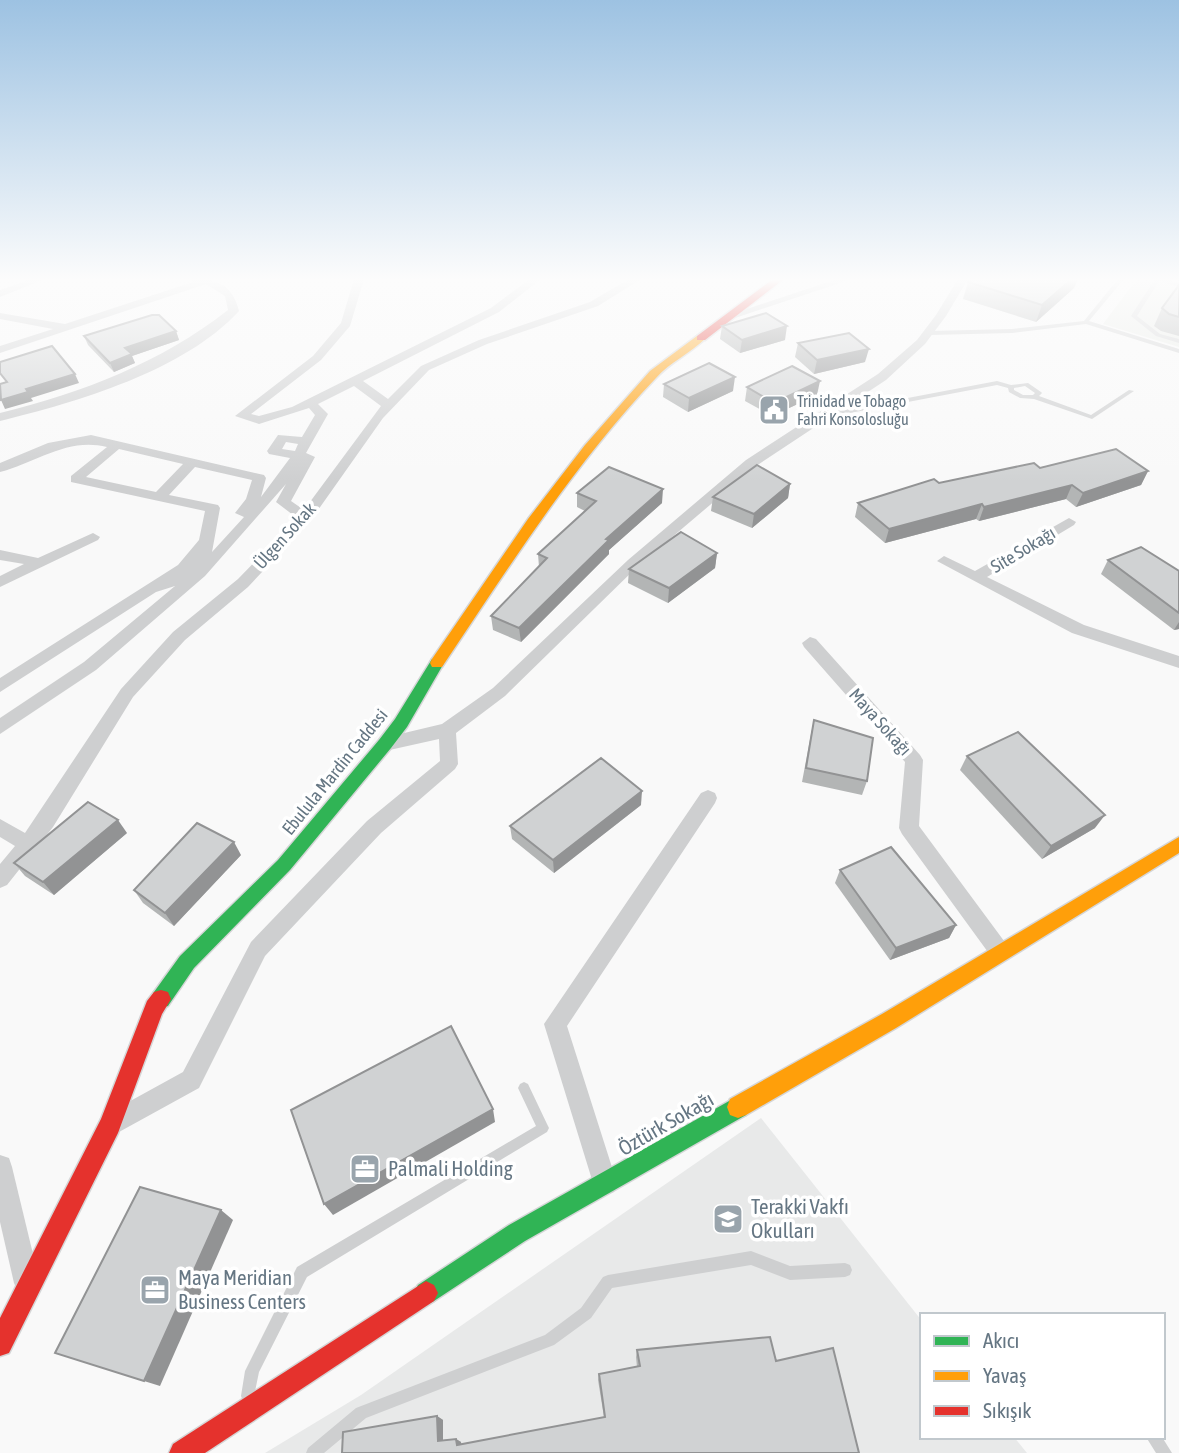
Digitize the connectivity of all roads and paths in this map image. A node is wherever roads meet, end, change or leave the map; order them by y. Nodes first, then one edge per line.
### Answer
1 (185, 347) edge
2 (327, 347) edge
3 (422, 347) edge
4 (472, 347) edge
5 (688, 347) edge
6 (914, 347) edge
7 (355, 381) junction
8 (1011, 387) junction
9 (1131, 391) dead end
10 (1035, 397) junction
11 (310, 403) junction
12 (388, 405) junction
13 (829, 415) junction
14 (0, 417) edge
15 (306, 442) junction
16 (117, 445) junction
17 (298, 456) junction
18 (192, 463) junction
19 (0, 468) edge
20 (159, 497) junction
21 (306, 517) junction
22 (1069, 522) dead end
23 (93, 537) dead end
24 (0, 555) edge
25 (203, 556) junction
26 (944, 561) dead end
27 (40, 563) junction
28 (976, 578) junction
29 (0, 582) edge
30 (147, 590) junction
31 (810, 643) dead end
32 (1179, 662) edge
33 (0, 686) edge
34 (0, 727) edge
35 (447, 730) junction
36 (385, 744) junction
37 (708, 798) dead end
38 (0, 827) edge
39 (28, 844) junction
40 (1179, 844) edge
41 (0, 879) edge
42 (1000, 952) junction
43 (524, 1088) dead end
44 (110, 1125) junction
45 (0, 1167) edge
46 (605, 1183) junction
47 (845, 1270) dead end
48 (28, 1287) junction
49 (1, 1343) edge
50 (246, 1411) junction
51 (181, 1453) edge
52 (313, 1453) edge

1 - 14 street
2 - 11 street
3 - 7 street
4 - 12 street, Ülgen Sokak
5 - 36 street, Ebulula Mardin Caddesi
6 - 13 street
7 - 11 street
7 - 12 street
8 - 10 lane
8 - 10 lane
8 - 13 lane
9 - 10 lane
11 - 15 street
12 - 21 street, Ülgen Sokak
13 - 35 street
15 - 17 street
15 - 17 street
16 - 18 street
16 - 19 street
16 - 20 street
17 - 21 street
17 - 25 street
18 - 20 street
18 - 25 street
20 - 25 street
21 - 39 street, Ülgen Sokak
22 - 28 street, Site Sokağı
23 - 27 street
24 - 27 street
25 - 30 street
25 - 30 street
25 - 34 street
26 - 28 street
27 - 29 street
28 - 32 street
30 - 33 street
31 - 42 street, Maya Sokağı
35 - 36 street
35 - 44 street
36 - 44 street, Ebulula Mardin Caddesi
37 - 46 street
38 - 39 street
39 - 41 street, Ülgen Sokak
40 - 42 street, Öztürk Sokağı
42 - 46 street, Öztürk Sokağı
43 - 50 lane
44 - 48 street, Ebulula Mardin Caddesi
45 - 48 street
46 - 50 street, Öztürk Sokağı
47 - 52 lane
48 - 49 street, Ebulula Mardin Caddesi
50 - 51 street, Öztürk Sokağı

